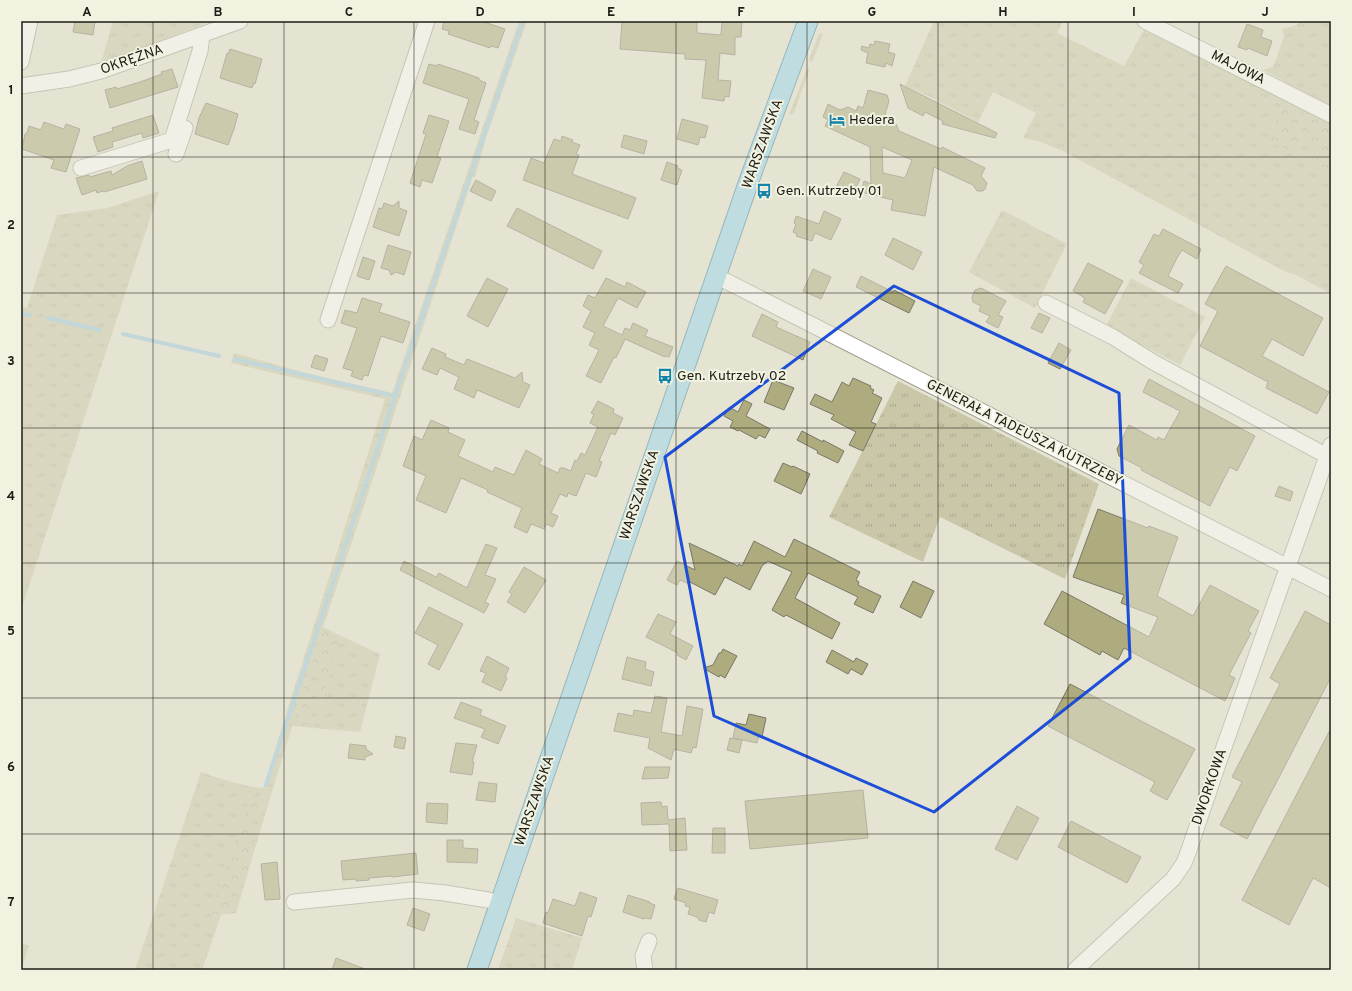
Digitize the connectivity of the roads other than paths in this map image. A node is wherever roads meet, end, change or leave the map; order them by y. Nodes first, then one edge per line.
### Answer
1 (30, 21) edge
2 (240, 21) edge
3 (427, 21) edge
4 (808, 21) edge
5 (1144, 21) edge
6 (207, 33) junction
7 (21, 62) edge
8 (21, 86) edge
9 (1331, 115) edge
10 (176, 154) dead end
11 (81, 168) dead end
12 (716, 276) junction
13 (1046, 303) dead end
14 (328, 320) dead end
15 (1329, 450) edge
16 (1287, 567) junction
17 (1331, 589) edge
18 (294, 902) dead end
19 (500, 903) junction
20 (649, 941) dead end
21 (477, 970) edge
22 (645, 970) edge
23 (1075, 970) edge

1 - 7 street
2 - 6 street, OKRĘŻNA
3 - 14 street
4 - 12 main road, WARSZAWSKA
5 - 9 street, MAJOWA
6 - 8 street, OKRĘŻNA
6 - 10 street
6 - 11 street
12 - 16 street, GENERAŁA TADEUSZA KUTRZEBY
12 - 19 main road, WARSZAWSKA
13 - 15 street
15 - 16 street, DWORKOWA
16 - 17 street, GENERAŁA TADEUSZA KUTRZEBY
16 - 23 street, DWORKOWA
18 - 19 street
19 - 21 main road, WARSZAWSKA
20 - 22 street

